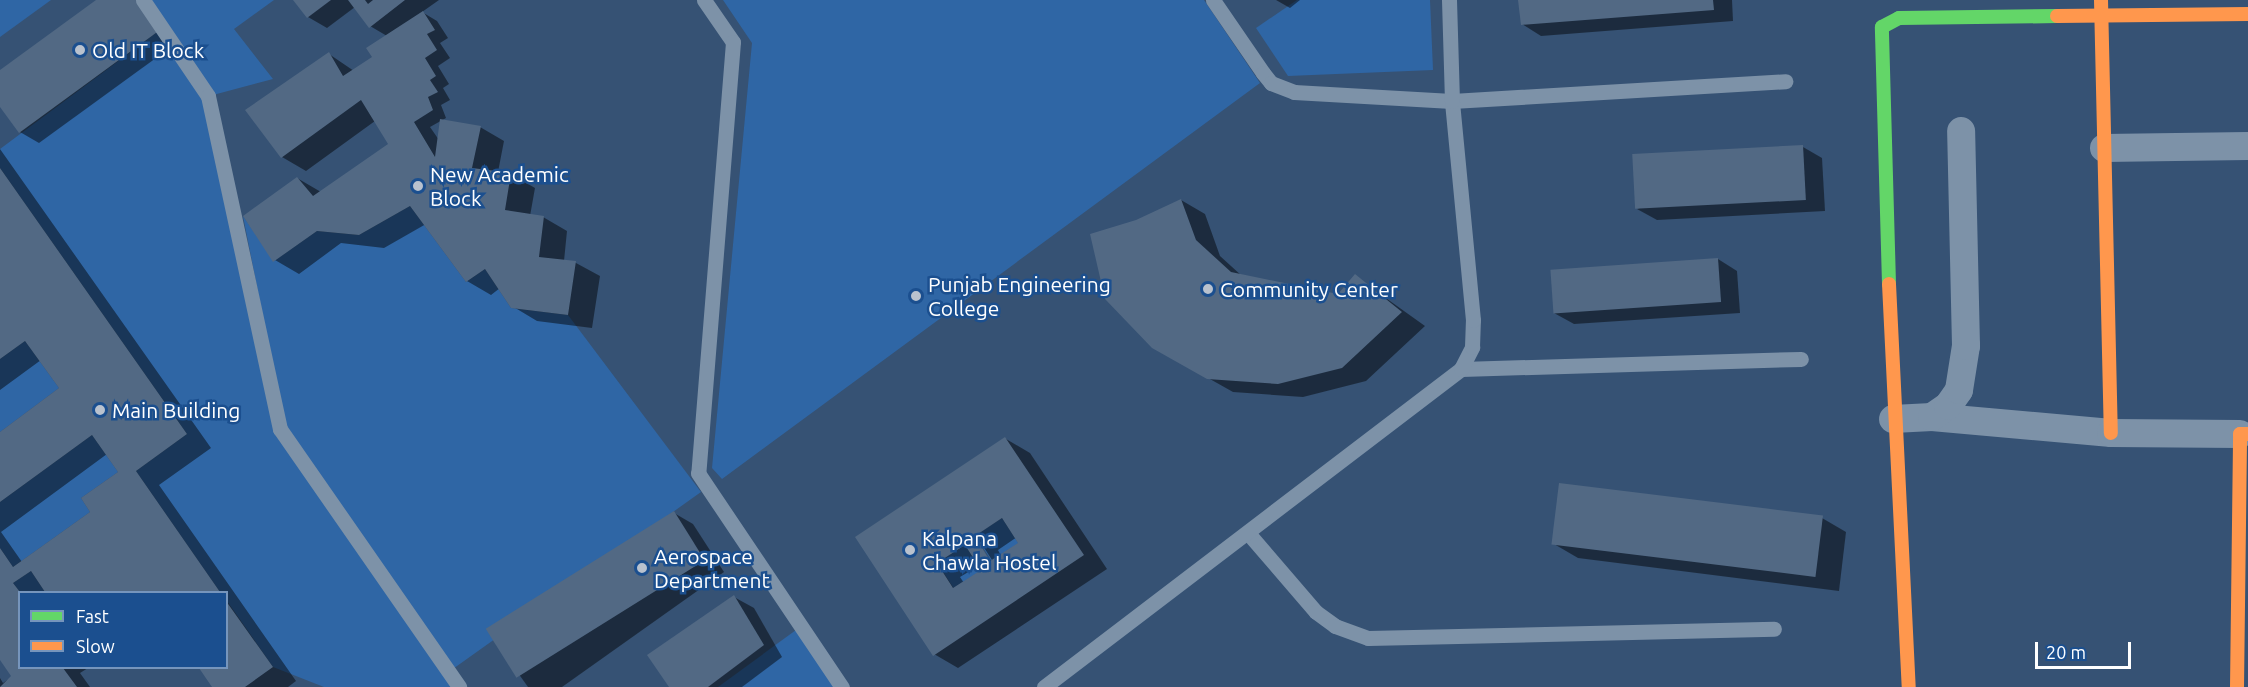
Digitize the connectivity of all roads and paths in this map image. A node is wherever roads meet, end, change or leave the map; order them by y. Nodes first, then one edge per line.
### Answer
1 (143, 0) edge
2 (704, 0) edge
3 (1213, 0) edge
4 (1449, 0) edge
5 (2101, 0) edge
6 (2248, 14) edge
7 (2101, 18) junction
8 (1785, 81) dead end
9 (1452, 100) junction
10 (1961, 131) dead end
11 (2248, 146) edge
12 (2104, 148) junction
13 (1801, 359) dead end
14 (1461, 369) junction
15 (1932, 417) junction
16 (1893, 419) junction
17 (2111, 433) junction
18 (2244, 434) edge
19 (1248, 533) junction
20 (1774, 629) dead end
21 (459, 687) edge
22 (842, 687) edge
23 (1044, 687) edge
24 (1909, 687) edge
25 (2237, 687) edge

1 - 21 lane
2 - 22 lane
3 - 9 lane
4 - 9 lane
5 - 7 street
6 - 7 street
7 - 12 street
7 - 16 street
8 - 9 lane
9 - 14 lane
10 - 15 street
11 - 12 street
12 - 17 street
13 - 14 lane
14 - 19 lane
15 - 16 street
15 - 17 street
16 - 24 street
17 - 18 street
18 - 25 street
19 - 20 lane
19 - 23 lane

